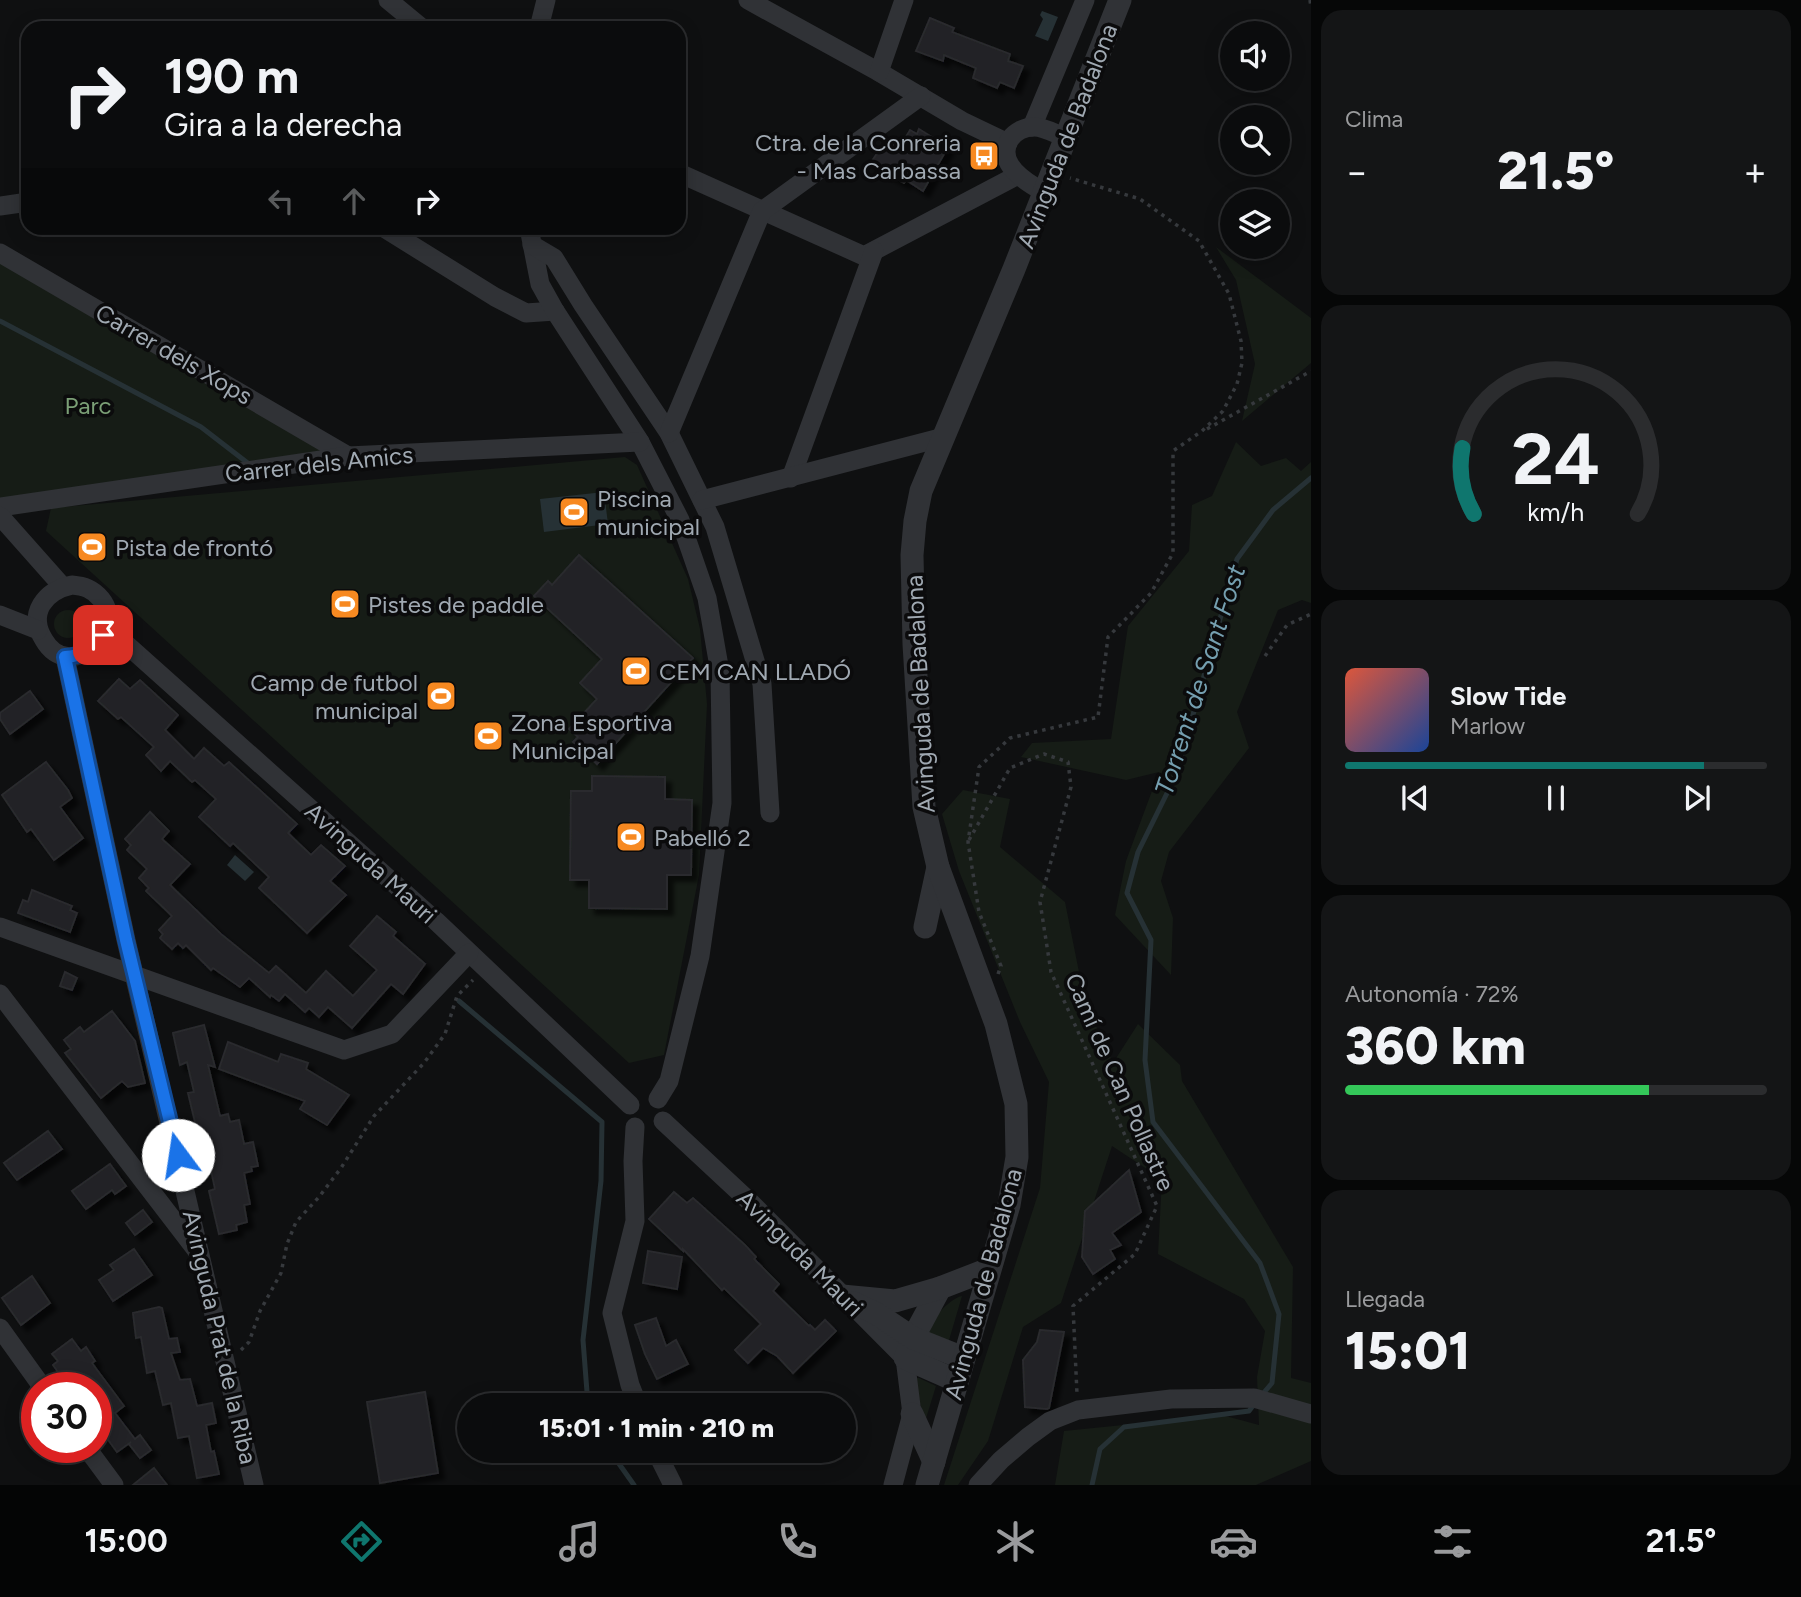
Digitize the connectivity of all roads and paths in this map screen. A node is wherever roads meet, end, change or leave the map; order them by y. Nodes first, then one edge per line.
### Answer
1 (388, 0) edge
2 (546, 0) edge
3 (748, 0) edge
4 (904, 0) edge
5 (1085, 0) edge
6 (1120, 0) edge
7 (1310, 0) edge
8 (1311, 7) edge
9 (414, 21) edge
10 (541, 21) edge
11 (879, 72) junction
12 (921, 96) junction
13 (1032, 127) junction
14 (1065, 137) junction
15 (1008, 143) junction
16 (1018, 175) junction
17 (686, 176) edge
18 (1048, 183) junction
19 (21, 203) edge
20 (0, 206) edge
21 (762, 211) junction
22 (394, 235) edge
23 (531, 236) edge
24 (874, 251) junction
25 (0, 253) edge
26 (555, 311) junction
27 (1311, 371) edge
28 (1202, 431) junction
29 (669, 433) junction
30 (944, 437) junction
31 (640, 442) junction
32 (348, 456) junction
33 (792, 478) junction
34 (702, 500) junction
35 (0, 507) edge
36 (0, 516) edge
37 (63, 587) junction
38 (1311, 614) edge
39 (0, 615) edge
40 (107, 627) junction
41 (38, 630) junction
42 (1265, 656) dead end
43 (65, 657) junction
44 (770, 813) dead end
45 (968, 842) junction
46 (938, 867) junction
47 (0, 927) edge
48 (925, 927) dead end
49 (468, 953) junction
50 (485, 967) junction
51 (134, 975) junction
52 (0, 994) edge
53 (989, 1003) junction
54 (658, 1099) junction
55 (630, 1105) junction
56 (663, 1121) junction
57 (635, 1127) junction
58 (202, 1257) junction
59 (989, 1269) junction
60 (940, 1288) junction
61 (842, 1296) junction
62 (0, 1328) edge
63 (909, 1348) junction
64 (963, 1359) junction
65 (227, 1364) junction
66 (32, 1372) edge
67 (957, 1381) junction
68 (633, 1393) edge
69 (1078, 1410) junction
70 (912, 1414) junction
71 (1311, 1414) edge
72 (934, 1462) junction
73 (98, 1463) edge
74 (662, 1463) edge
75 (114, 1485) edge
76 (254, 1485) edge
77 (673, 1485) edge
78 (893, 1485) edge
79 (927, 1485) edge
80 (978, 1485) edge

1 - 9 street
2 - 10 street
3 - 11 street
4 - 11 street
5 - 13 street
6 - 14 street, Avinguda de Badalona
7 - 8 path
11 - 12 street
12 - 15 street
12 - 21 street
13 - 14 street
13 - 15 street
14 - 18 street, Avinguda de Badalona
15 - 16 street
16 - 18 street
16 - 24 street
17 - 21 street
18 - 28 path
18 - 30 street, Avinguda de Badalona
19 - 20 street
21 - 24 street
21 - 29 street
22 - 26 street
23 - 26 street
23 - 29 street
24 - 33 street
25 - 32 street, Carrer dels Xops
26 - 31 street
27 - 28 path
28 - 45 path
29 - 34 street
30 - 33 street
30 - 46 street, Avinguda de Badalona
31 - 32 street, Carrer dels Amics
31 - 54 street
32 - 35 street, Carrer dels Amics
33 - 34 street
34 - 44 street
36 - 37 street
37 - 40 street
37 - 41 street
38 - 42 path
39 - 41 street
40 - 43 street
40 - 49 street, Avinguda Mauri
41 - 43 street
43 - 51 street, Avinguda Prat de la Riba
45 - 53 path
45 - 69 path, Camí de Can Pollastre
46 - 48 street
46 - 53 street, Avinguda de Badalona
47 - 51 street
49 - 50 street, Avinguda Mauri
49 - 51 street
50 - 55 street, Avinguda Mauri
50 - 65 path
51 - 58 street, Avinguda Prat de la Riba
52 - 58 street
53 - 59 street, Avinguda de Badalona
54 - 55 street
54 - 56 street
55 - 57 street
56 - 57 street
56 - 61 street, Avinguda Mauri
57 - 68 street
58 - 65 street, Avinguda Prat de la Riba
59 - 60 street
59 - 64 street, Avinguda de Badalona
60 - 61 street
60 - 63 street
61 - 63 street
62 - 66 street
63 - 64 street
63 - 67 street
63 - 70 street
64 - 67 street, Avinguda de Badalona
65 - 76 street, Avinguda Prat de la Riba
67 - 72 street, Avinguda de Badalona
69 - 71 street
69 - 80 street
70 - 72 street
70 - 78 street
72 - 79 street, Avinguda de Badalona
73 - 75 street
74 - 77 street

